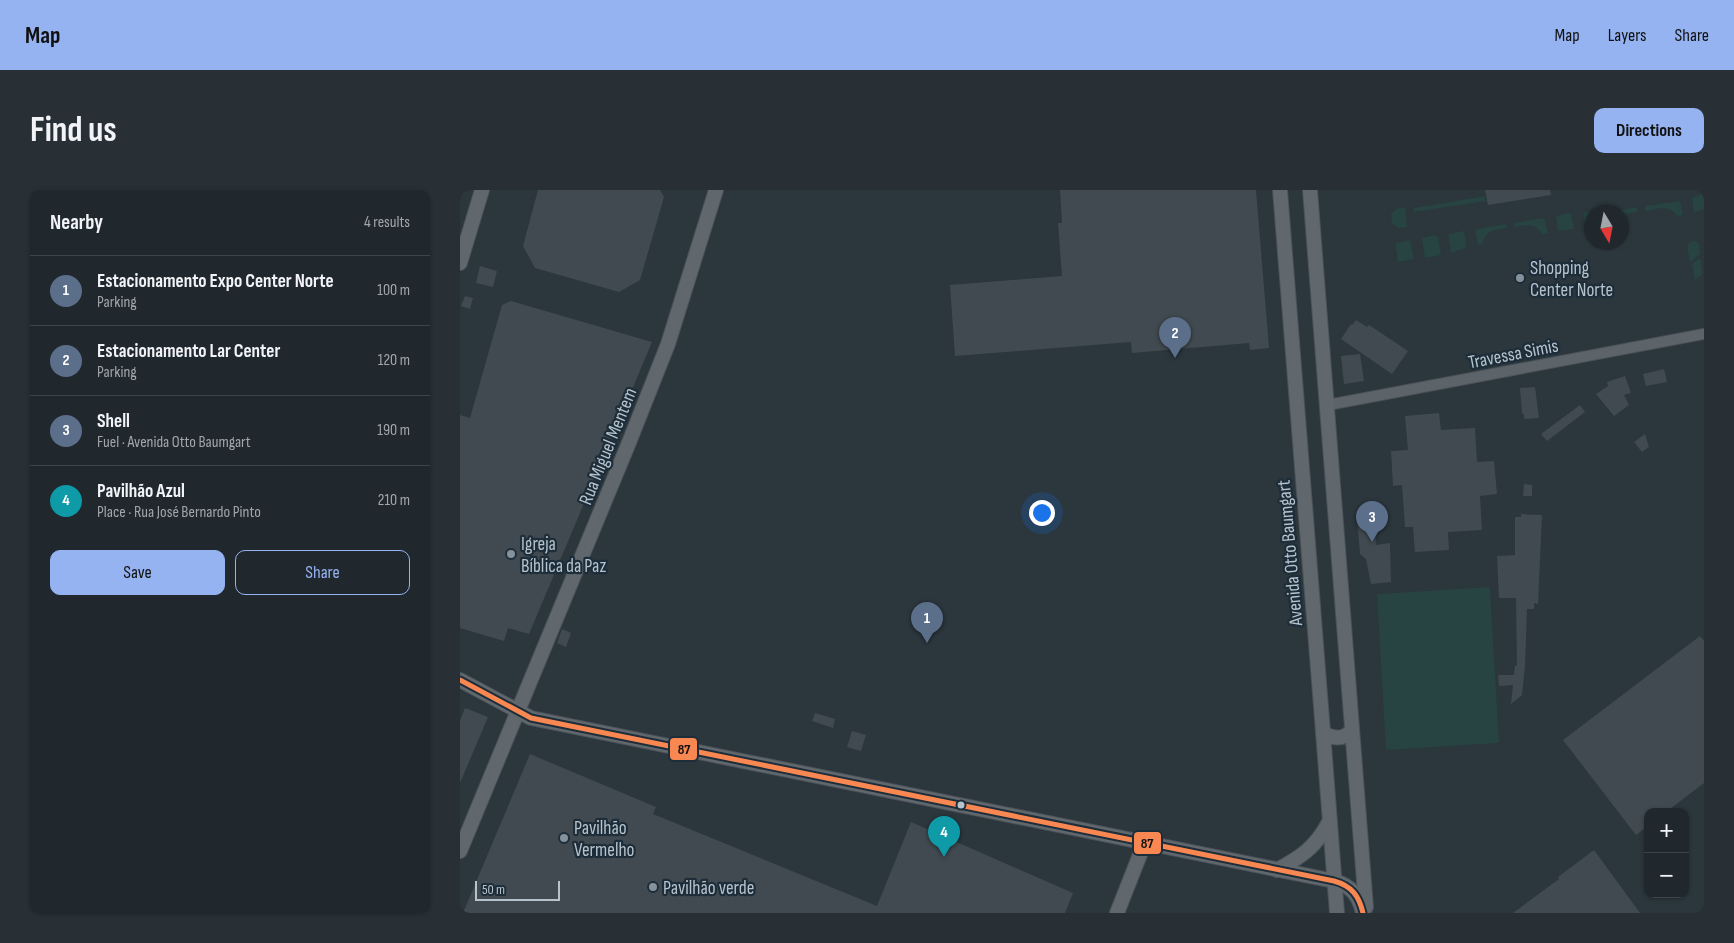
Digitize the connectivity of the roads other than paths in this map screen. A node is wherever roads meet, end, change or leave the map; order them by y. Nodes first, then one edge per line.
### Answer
1 (482, 190) edge
2 (716, 190) edge
3 (1280, 190) edge
4 (1310, 190) edge
5 (461, 257) edge
6 (1704, 334) edge
7 (1328, 406) junction
8 (460, 680) edge
9 (518, 712) junction
10 (1352, 730) junction
11 (1323, 733) junction
12 (1329, 822) junction
13 (1146, 842) junction
14 (460, 851) edge
15 (1277, 870) junction
16 (1334, 882) junction
17 (1117, 913) edge
18 (1338, 913) edge
19 (1365, 913) edge

1 - 5 street
2 - 9 street, Rua Miguel Mentem
3 - 11 street, Avenida Otto Baumgart
4 - 7 street
6 - 7 street, Travessa Simis
7 - 10 street
8 - 9 street
9 - 13 street
9 - 14 street, Rua Miguel Mentem
10 - 11 street
10 - 19 street
11 - 12 street, Avenida Otto Baumgart
12 - 15 street
12 - 16 street, Avenida Otto Baumgart
13 - 15 street
13 - 17 street
15 - 16 street
16 - 18 street, Avenida Otto Baumgart
16 - 19 street

